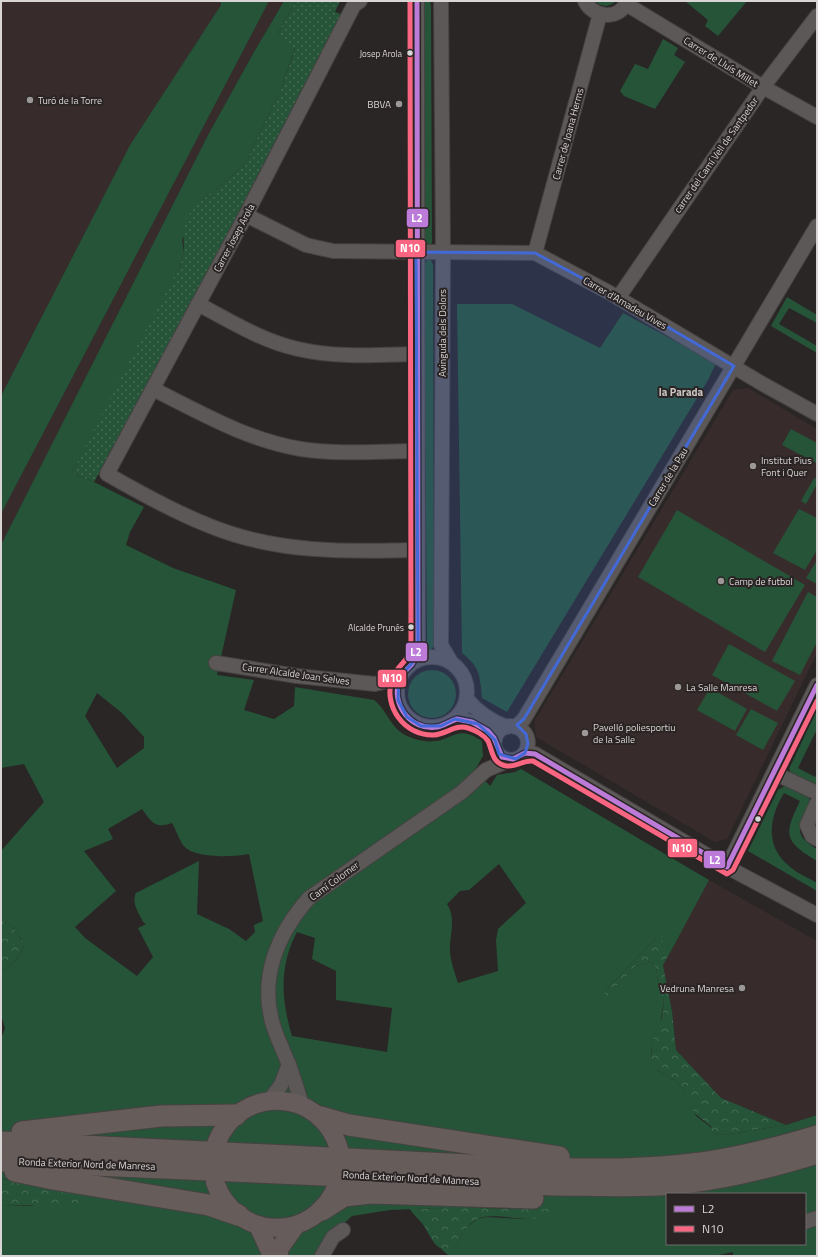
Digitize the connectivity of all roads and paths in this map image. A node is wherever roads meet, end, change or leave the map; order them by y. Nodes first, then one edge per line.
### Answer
1 (360, 1) edge
2 (417, 1) edge
3 (441, 1) edge
4 (585, 1) edge
5 (626, 2) edge
6 (600, 14) junction
7 (817, 16) edge
8 (762, 87) junction
9 (817, 117) edge
10 (246, 214) junction
11 (817, 226) edge
12 (416, 252) junction
13 (443, 252) junction
14 (535, 253) junction
15 (618, 298) junction
16 (198, 304) junction
17 (416, 354) junction
18 (734, 366) junction
19 (153, 389) junction
20 (817, 414) edge
21 (416, 451) junction
22 (417, 550) junction
23 (451, 662) junction
24 (216, 663) dead end
25 (412, 663) junction
26 (399, 678) junction
27 (375, 684) junction
28 (817, 685) edge
29 (467, 699) junction
30 (398, 700) junction
31 (455, 719) junction
32 (511, 727) junction
33 (495, 743) junction
34 (524, 753) junction
35 (510, 760) junction
36 (486, 770) junction
37 (774, 773) junction
38 (817, 793) edge
39 (817, 803) edge
40 (817, 839) edge
41 (727, 867) junction
42 (817, 915) edge
43 (289, 1064) junction
44 (269, 1101) junction
45 (302, 1105) junction
46 (236, 1115) junction
47 (321, 1117) junction
48 (1, 1133) edge
49 (817, 1136) edge
50 (1, 1142) edge
51 (216, 1144) dead end
52 (339, 1149) dead end
53 (817, 1153) edge
54 (1, 1160) edge
55 (1, 1168) edge
56 (641, 1177) junction
57 (215, 1182) dead end
58 (337, 1186) dead end
59 (322, 1210) junction
60 (238, 1215) junction
61 (817, 1218) edge
62 (806, 1222) edge
63 (258, 1225) junction
64 (296, 1225) junction
65 (343, 1230) dead end
66 (272, 1256) edge
67 (279, 1256) edge
68 (322, 1256) edge

1 - 10 street, Carrer Josep Arola
2 - 12 street
3 - 13 street, Avinguda dels Dolors
4 - 6 street
5 - 6 street
5 - 8 street, Carrer de Lluís Millet
6 - 14 street, Carrer de Joana Herms
7 - 8 street, carrer del Camí Vell de Santpedor
8 - 9 street, Carrer de Lluís Millet
8 - 15 street, carrer del Camí Vell de Santpedor
10 - 12 street, Carrer d'Amadeu Vives
10 - 16 street, Carrer Josep Arola
11 - 18 street, Carrer de la Pau
12 - 13 street, Carrer d'Amadeu Vives
12 - 17 street
13 - 14 street, Carrer d'Amadeu Vives
13 - 23 street, Avinguda dels Dolors
14 - 15 street, Carrer d'Amadeu Vives
15 - 18 street, Carrer d'Amadeu Vives
16 - 17 street
16 - 19 street, Carrer Josep Arola
17 - 21 street
18 - 20 street, Carrer d'Amadeu Vives
18 - 32 street, Carrer de la Pau
19 - 21 street
19 - 22 street, Carrer Josep Arola
21 - 22 street
22 - 25 street
23 - 25 street
23 - 29 street
24 - 27 street, Carrer Alcalde Joan Selves
25 - 26 street
26 - 27 street, Carrer Alcalde Joan Selves
26 - 30 street
27 - 30 street, Carrer Alcalde Joan Selves
28 - 37 street
29 - 31 street
29 - 32 street
30 - 31 street
31 - 33 street
32 - 33 street
32 - 34 street
33 - 35 street
33 - 36 street, Camí Colomer
34 - 35 street
34 - 41 street
35 - 36 street, Camí Colomer
36 - 43 street, Camí Colomer
37 - 38 street
37 - 41 street
39 - 40 street
41 - 42 street
43 - 44 street
43 - 45 street, Camí Colomer
44 - 45 main road
44 - 46 main road
45 - 47 main road
46 - 48 highway
46 - 51 main road
47 - 52 main road
47 - 56 highway
49 - 56 highway, Ronda Exterior Nord de Manresa
50 - 56 highway, Ronda Exterior Nord de Manresa
53 - 56 highway, Ronda Exterior Nord de Manresa
54 - 56 highway, Ronda Exterior Nord de Manresa
55 - 60 highway
56 - 59 highway
57 - 60 main road
58 - 59 main road
59 - 64 main road
60 - 63 main road
61 - 62 street
63 - 64 main road
63 - 66 main road
64 - 67 main road
65 - 68 street

